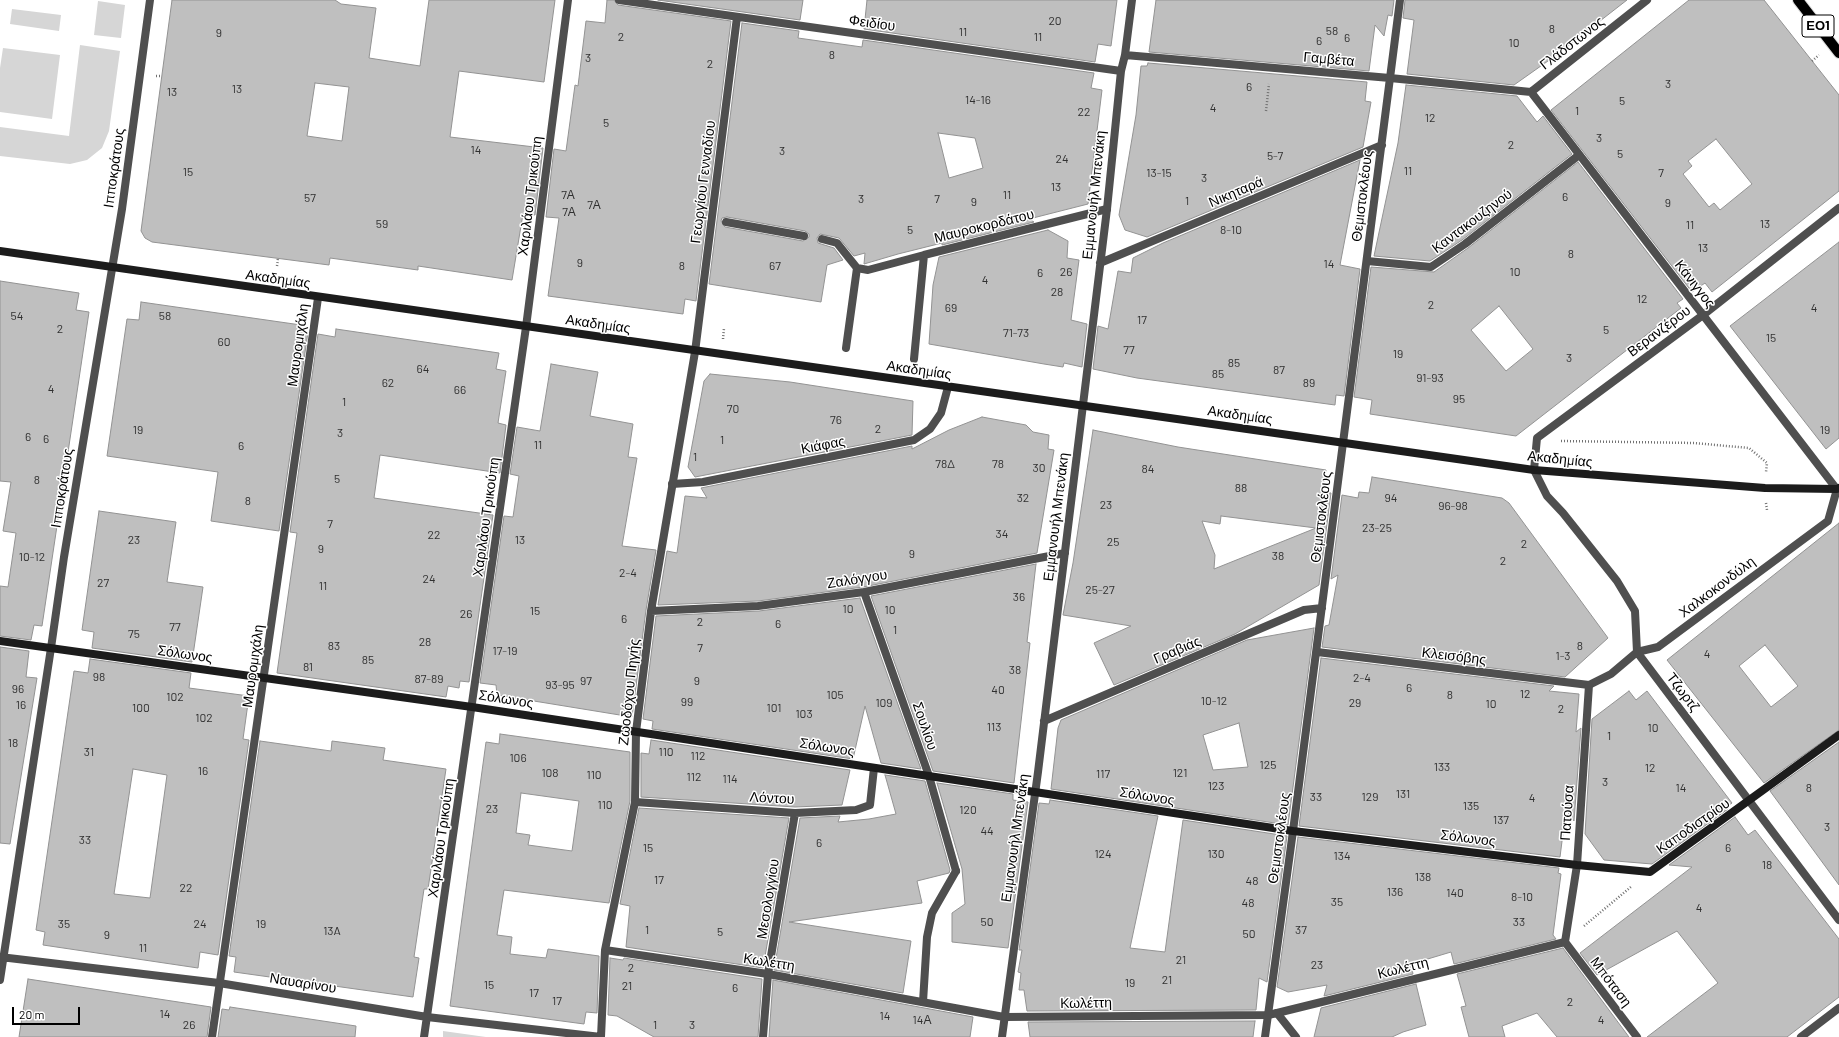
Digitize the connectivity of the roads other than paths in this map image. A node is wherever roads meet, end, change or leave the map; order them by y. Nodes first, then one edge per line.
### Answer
1 (150, 0) edge
2 (568, 0) edge
3 (619, 0) edge
4 (1132, 0) edge
5 (1400, 0) edge
6 (1648, 0) edge
7 (1798, 0) edge
8 (737, 17) junction
9 (1839, 53) edge
10 (1125, 55) junction
11 (1120, 71) junction
12 (1390, 78) junction
13 (1530, 92) junction
14 (1382, 145) junction
15 (1579, 155) junction
16 (1839, 208) edge
17 (1107, 209) junction
18 (726, 222) dead end
19 (804, 236) dead end
20 (822, 239) dead end
21 (0, 251) edge
22 (924, 255) junction
23 (1367, 261) junction
24 (1100, 263) junction
25 (857, 268) junction
26 (112, 269) junction
27 (318, 298) junction
28 (1703, 315) junction
29 (526, 327) junction
30 (846, 348) dead end
31 (695, 352) junction
32 (914, 359) dead end
33 (948, 387) junction
34 (1082, 406) junction
35 (1343, 443) junction
36 (1534, 470) junction
37 (672, 484) junction
38 (1838, 490) edge
39 (1065, 553) junction
40 (864, 592) junction
41 (1322, 608) junction
42 (651, 612) junction
43 (0, 641) edge
44 (52, 648) junction
45 (1316, 652) junction
46 (1637, 652) junction
47 (264, 678) junction
48 (1589, 685) junction
49 (472, 707) junction
50 (1044, 721) junction
51 (636, 732) junction
52 (1839, 735) edge
53 (874, 768) junction
54 (929, 776) junction
55 (1035, 792) junction
56 (635, 802) junction
57 (1749, 802) junction
58 (796, 812) junction
59 (1293, 831) junction
60 (1577, 865) junction
61 (1650, 872) joint
62 (1839, 920) edge
63 (1565, 942) junction
64 (605, 950) junction
65 (2, 957) edge
66 (768, 974) junction
67 (0, 980) edge
68 (219, 983) junction
69 (924, 1002) junction
70 (1839, 1008) edge
71 (1277, 1013) junction
72 (1268, 1015) junction
73 (427, 1017) junction
74 (1004, 1017) junction
75 (212, 1037) edge
76 (424, 1037) edge
77 (602, 1037) edge
78 (763, 1037) edge
79 (1002, 1037) edge
80 (1265, 1037) edge
81 (1296, 1037) edge
82 (1637, 1037) edge
83 (1801, 1037) edge

1 - 26 street, Ιπποκράτους
2 - 29 street, Χαριλάου Τρικούπη
3 - 8 street, Φειδίου
4 - 10 street, Εμμανουήλ Μπενάκη
5 - 12 street, Θεμιστοκλέους
6 - 13 street, Γλάδστωνος
7 - 9 main road, ΕΟ1
8 - 11 street, Φειδίου
8 - 31 street, Γεωργίου Γενναδίου
10 - 11 street, Εμμανουήλ Μπενάκη
10 - 12 street, Γαμβέτα
11 - 17 street, Εμμανουήλ Μπενάκη
12 - 13 street, Γαμβέτα
12 - 14 street, Θεμιστοκλέους
13 - 15 street, Κάνιγγος
14 - 23 street, Θεμιστοκλέους
14 - 24 street, Νικηταρά
15 - 23 street, Καντακουζηνού
15 - 28 street, Κάνιγγος
16 - 28 street, Βερανζέρου
17 - 22 street, Μαυροκορδάτου
17 - 24 street, Εμμανουήλ Μπενάκη
18 - 19 street
20 - 25 street
21 - 26 main road, Ακαδημίας
22 - 25 street
22 - 32 street, Μαυροκορδάτου
23 - 35 street, Θεμιστοκλέους
24 - 34 street, Εμμανουήλ Μπενάκη
25 - 30 street
26 - 27 main road, Ακαδημίας
26 - 44 street, Ιπποκράτους
27 - 29 main road, Ακαδημίας
27 - 47 street, Μαυρομιχάλη
28 - 36 street, Βερανζέρου
28 - 38 street, Κάνιγγος
29 - 31 main road, Ακαδημίας
29 - 49 street, Χαριλάου Τρικούπη
31 - 33 main road, Ακαδημίας
31 - 37 street, Ζωοδόχου Πηγής
33 - 34 main road, Ακαδημίας
33 - 37 street, Κιάφας
34 - 35 main road, Ακαδημίας
34 - 39 street, Εμμανουήλ Μπενάκη
35 - 36 main road, Ακαδημίας
35 - 41 street, Θεμιστοκλέους
36 - 38 main road, Ακαδημίας
36 - 46 street
37 - 42 street, Ζωοδόχου Πηγής
38 - 46 street, Χαλκοκονδύλη
39 - 40 street, Ζαλόγγου
39 - 50 street, Εμμανουήλ Μπενάκη
40 - 42 street, Ζαλόγγου
40 - 54 street, Σουλίου
41 - 45 street, Θεμιστοκλέους
41 - 50 street, Γραβιάς
42 - 51 street, Ζωοδόχου Πηγής
43 - 44 main road, Σόλωνος
44 - 47 main road, Σόλωνος
44 - 65 street, Ιπποκράτους
45 - 48 street, Κλεισόβης
45 - 59 street, Θεμιστοκλέους
46 - 48 street, Χαλκοκονδύλη
46 - 57 street, Τζωρτζ
47 - 49 main road, Σόλωνος
47 - 68 street, Μαυρομιχάλη
48 - 60 street, Πατούσα
49 - 51 main road, Σόλωνος
49 - 73 street, Χαριλάου Τρικούπη
50 - 55 street, Εμμανουήλ Μπενάκη
51 - 53 main road, Σόλωνος
51 - 56 street, Ζωοδόχου Πηγής
52 - 57 main road, Καποδιστρίου
53 - 54 main road, Σόλωνος
53 - 58 street, Λόντου
54 - 55 main road, Σόλωνος
54 - 69 street, Σουλίου
55 - 59 main road, Σόλωνος
55 - 74 street, Εμμανουήλ Μπενάκη
56 - 58 street, Λόντου
56 - 64 street, Ζωοδόχου Πηγής
57 - 61 main road, Καποδιστρίου
57 - 62 street, Τζωρτζ
58 - 66 street, Μεσολογγίου
59 - 60 main road, Σόλωνος
59 - 72 street, Θεμιστοκλέους
60 - 61 main road, Σόλωνος
60 - 63 street, Πατούσα
63 - 71 street, Κωλέττη
63 - 82 street, Μπόταση
64 - 66 street, Κωλέττη
64 - 77 street, Ζωοδόχου Πηγής
65 - 67 street, Ιπποκράτους
65 - 68 street, Ναυαρίνου
66 - 69 street, Κωλέττη
66 - 78 street, Μεσολογγίου
68 - 73 street, Ναυαρίνου
68 - 75 street, Μαυρομιχάλη
69 - 74 street, Κωλέττη
70 - 83 street
71 - 72 street, Κωλέττη
71 - 81 street
72 - 74 street, Κωλέττη
72 - 80 street, Θεμιστοκλέους
73 - 76 street, Χαριλάου Τρικούπη
73 - 77 street, Ναυαρίνου
74 - 79 street, Εμμανουήλ Μπενάκη

